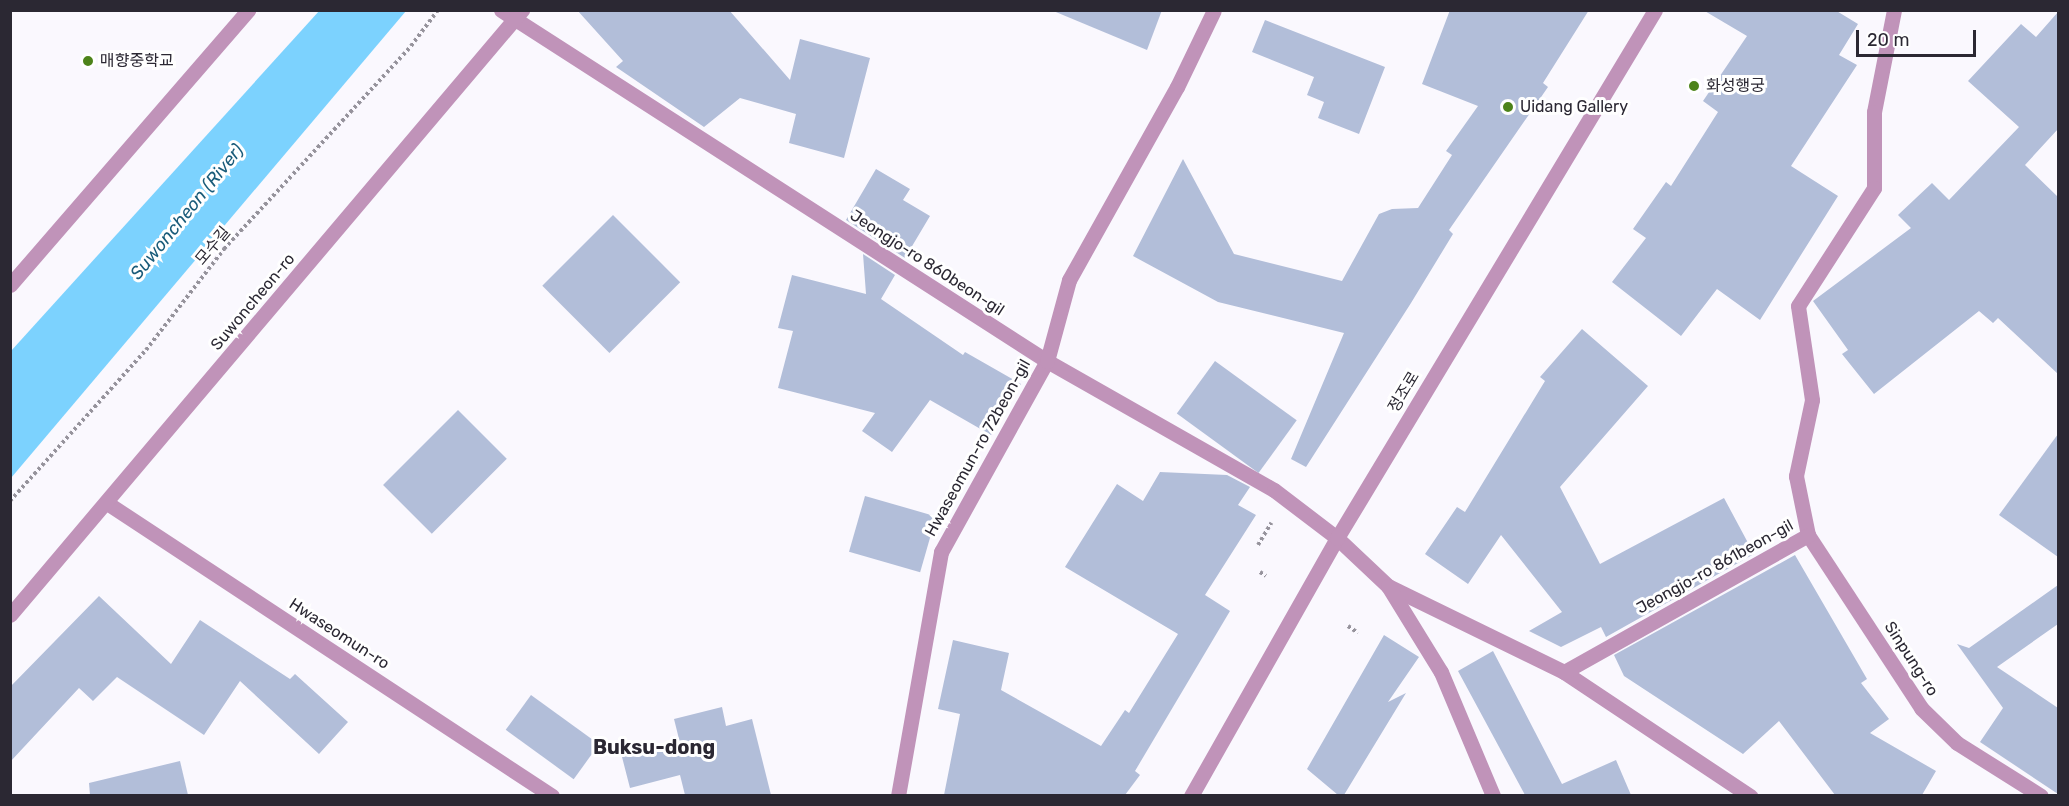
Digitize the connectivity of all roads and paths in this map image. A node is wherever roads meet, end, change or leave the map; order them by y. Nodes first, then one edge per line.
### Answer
1 (248, 10) edge
2 (438, 10) edge
3 (501, 10) edge
4 (1214, 10) edge
5 (1655, 10) edge
6 (1893, 10) edge
7 (519, 15) edge
8 (10, 285) edge
9 (1047, 361) junction
10 (10, 501) edge
11 (106, 503) junction
12 (1271, 523) dead end
13 (1808, 536) junction
14 (1337, 538) junction
15 (1258, 545) dead end
16 (1260, 572) dead end
17 (1266, 576) dead end
18 (1388, 586) junction
19 (10, 615) edge
20 (1348, 626) dead end
21 (1358, 633) dead end
22 (1564, 672) junction
23 (552, 795) edge
24 (898, 795) edge
25 (1191, 795) edge
26 (1493, 795) edge
27 (1750, 795) edge
28 (2041, 795) edge

1 - 8 street
2 - 10 path, 모수길
3 - 7 street, Jeongjo-ro 860beon-gil
4 - 9 street, Hwaseomun-ro 72beon-gil
5 - 14 street, 정조로
6 - 13 street, Jeongjo-ro 861beon-gil
7 - 9 street, Jeongjo-ro 860beon-gil
7 - 11 street, Suwoncheon-ro
9 - 14 street, Jeongjo-ro 860beon-gil
9 - 24 street, Hwaseomun-ro 72beon-gil
11 - 19 street, Suwoncheon-ro
11 - 23 street, Hwaseomun-ro
12 - 15 path
13 - 22 street, Jeongjo-ro 861beon-gil
13 - 28 street, Sinpung-ro
14 - 18 street
14 - 25 street, 정조로
16 - 17 path
18 - 22 street
18 - 26 street
20 - 21 path
22 - 27 street

